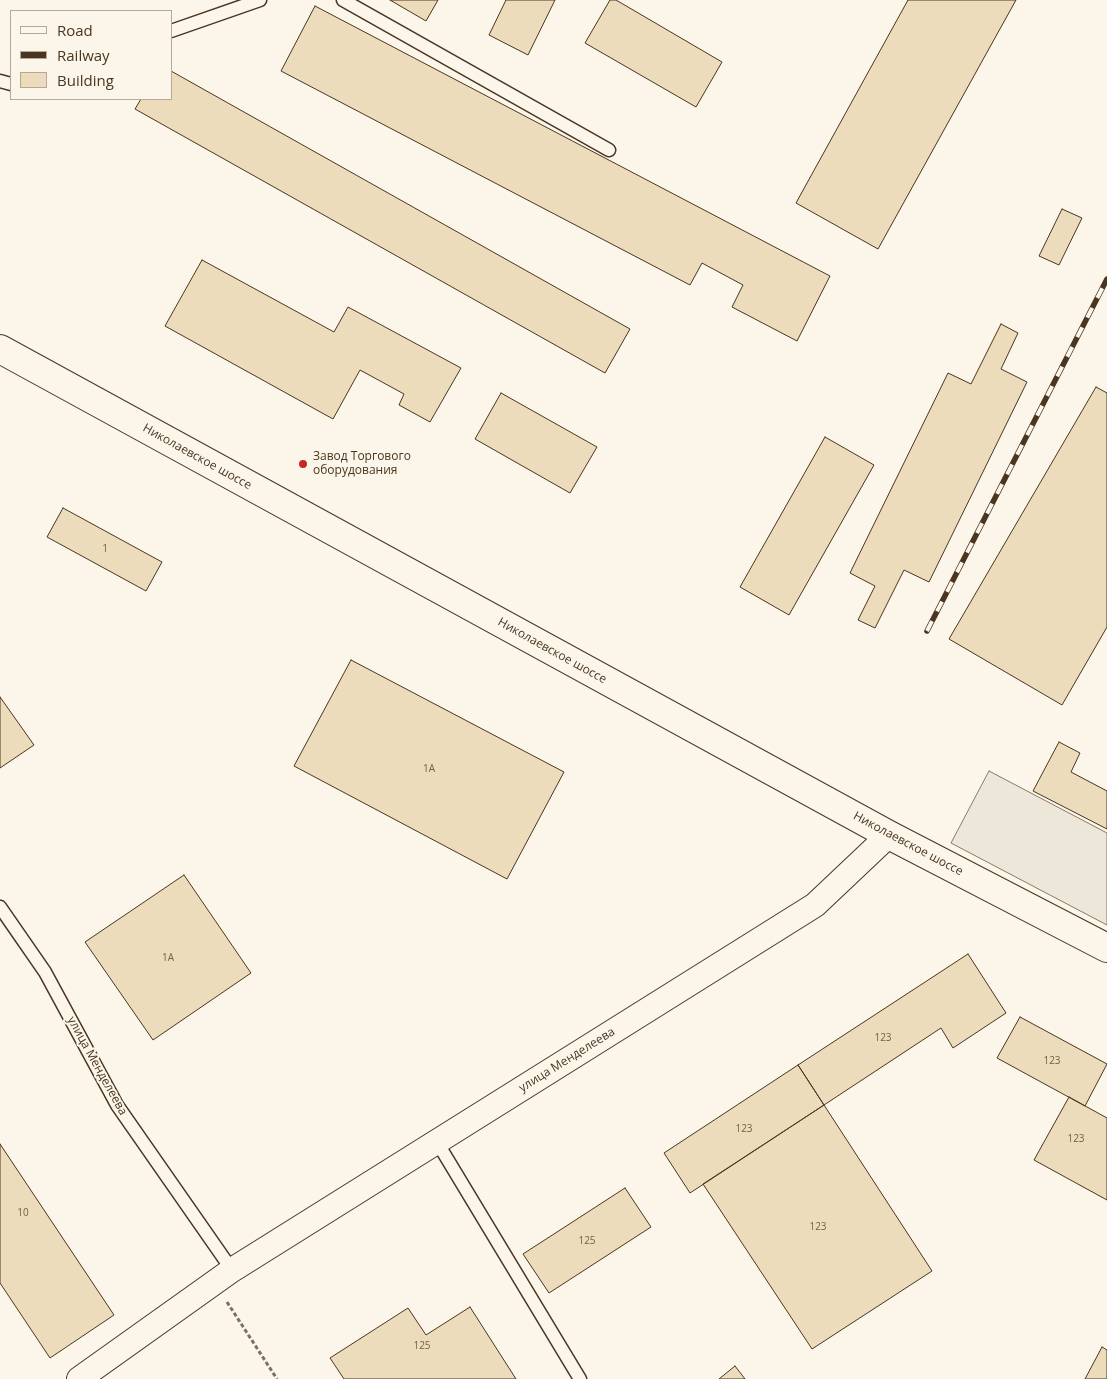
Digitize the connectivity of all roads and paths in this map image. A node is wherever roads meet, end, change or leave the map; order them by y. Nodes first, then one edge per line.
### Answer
1 (260, 0) edge
2 (343, 0) edge
3 (172, 31) edge
4 (609, 150) dead end
5 (0, 349) edge
6 (889, 835) junction
7 (0, 907) edge
8 (1107, 948) edge
9 (437, 1142) junction
10 (223, 1277) junction
11 (79, 1379) edge
12 (277, 1379) edge
13 (580, 1379) edge

1 - 3 lane
2 - 4 lane
5 - 6 main road, Николаевское шоссе
6 - 8 main road, Николаевское шоссе
6 - 9 street, улица Менделеева
7 - 10 lane, улица Менделеева
9 - 10 street, улица Менделеева
9 - 13 lane
10 - 11 street, улица Менделеева
10 - 12 path

